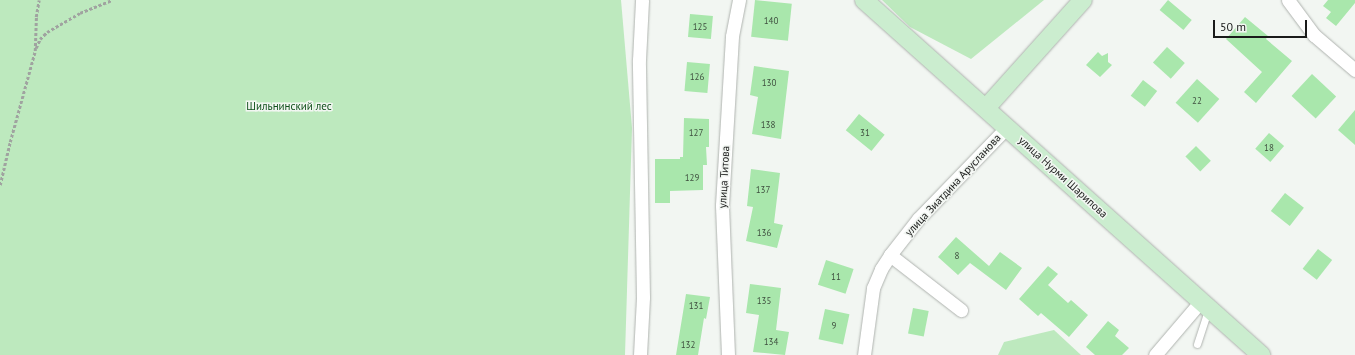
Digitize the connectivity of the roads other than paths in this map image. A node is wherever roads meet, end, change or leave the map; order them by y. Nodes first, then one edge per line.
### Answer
1 (642, 0) edge
2 (739, 0) edge
3 (864, 0) edge
4 (1083, 0) edge
5 (1288, 0) edge
6 (1355, 70) edge
7 (986, 108) junction
8 (1008, 127) junction
9 (890, 255) junction
10 (1205, 304) junction
11 (961, 310) dead end
12 (1197, 344) dead end
13 (640, 355) edge
14 (728, 355) edge
15 (864, 355) edge
16 (1155, 355) edge
17 (1261, 355) edge

1 - 13 street
2 - 14 street, улица Титова
3 - 7 main road, улица Нурми Шарипова
4 - 7 main road
5 - 6 street
7 - 8 main road, улица Нурми Шарипова
8 - 9 street, улица Зиатдина Арусланова
8 - 10 main road, улица Нурми Шарипова
9 - 11 street
9 - 15 street, улица Зиатдина Арусланова
10 - 12 lane
10 - 16 street
10 - 17 main road, улица Нурми Шарипова

